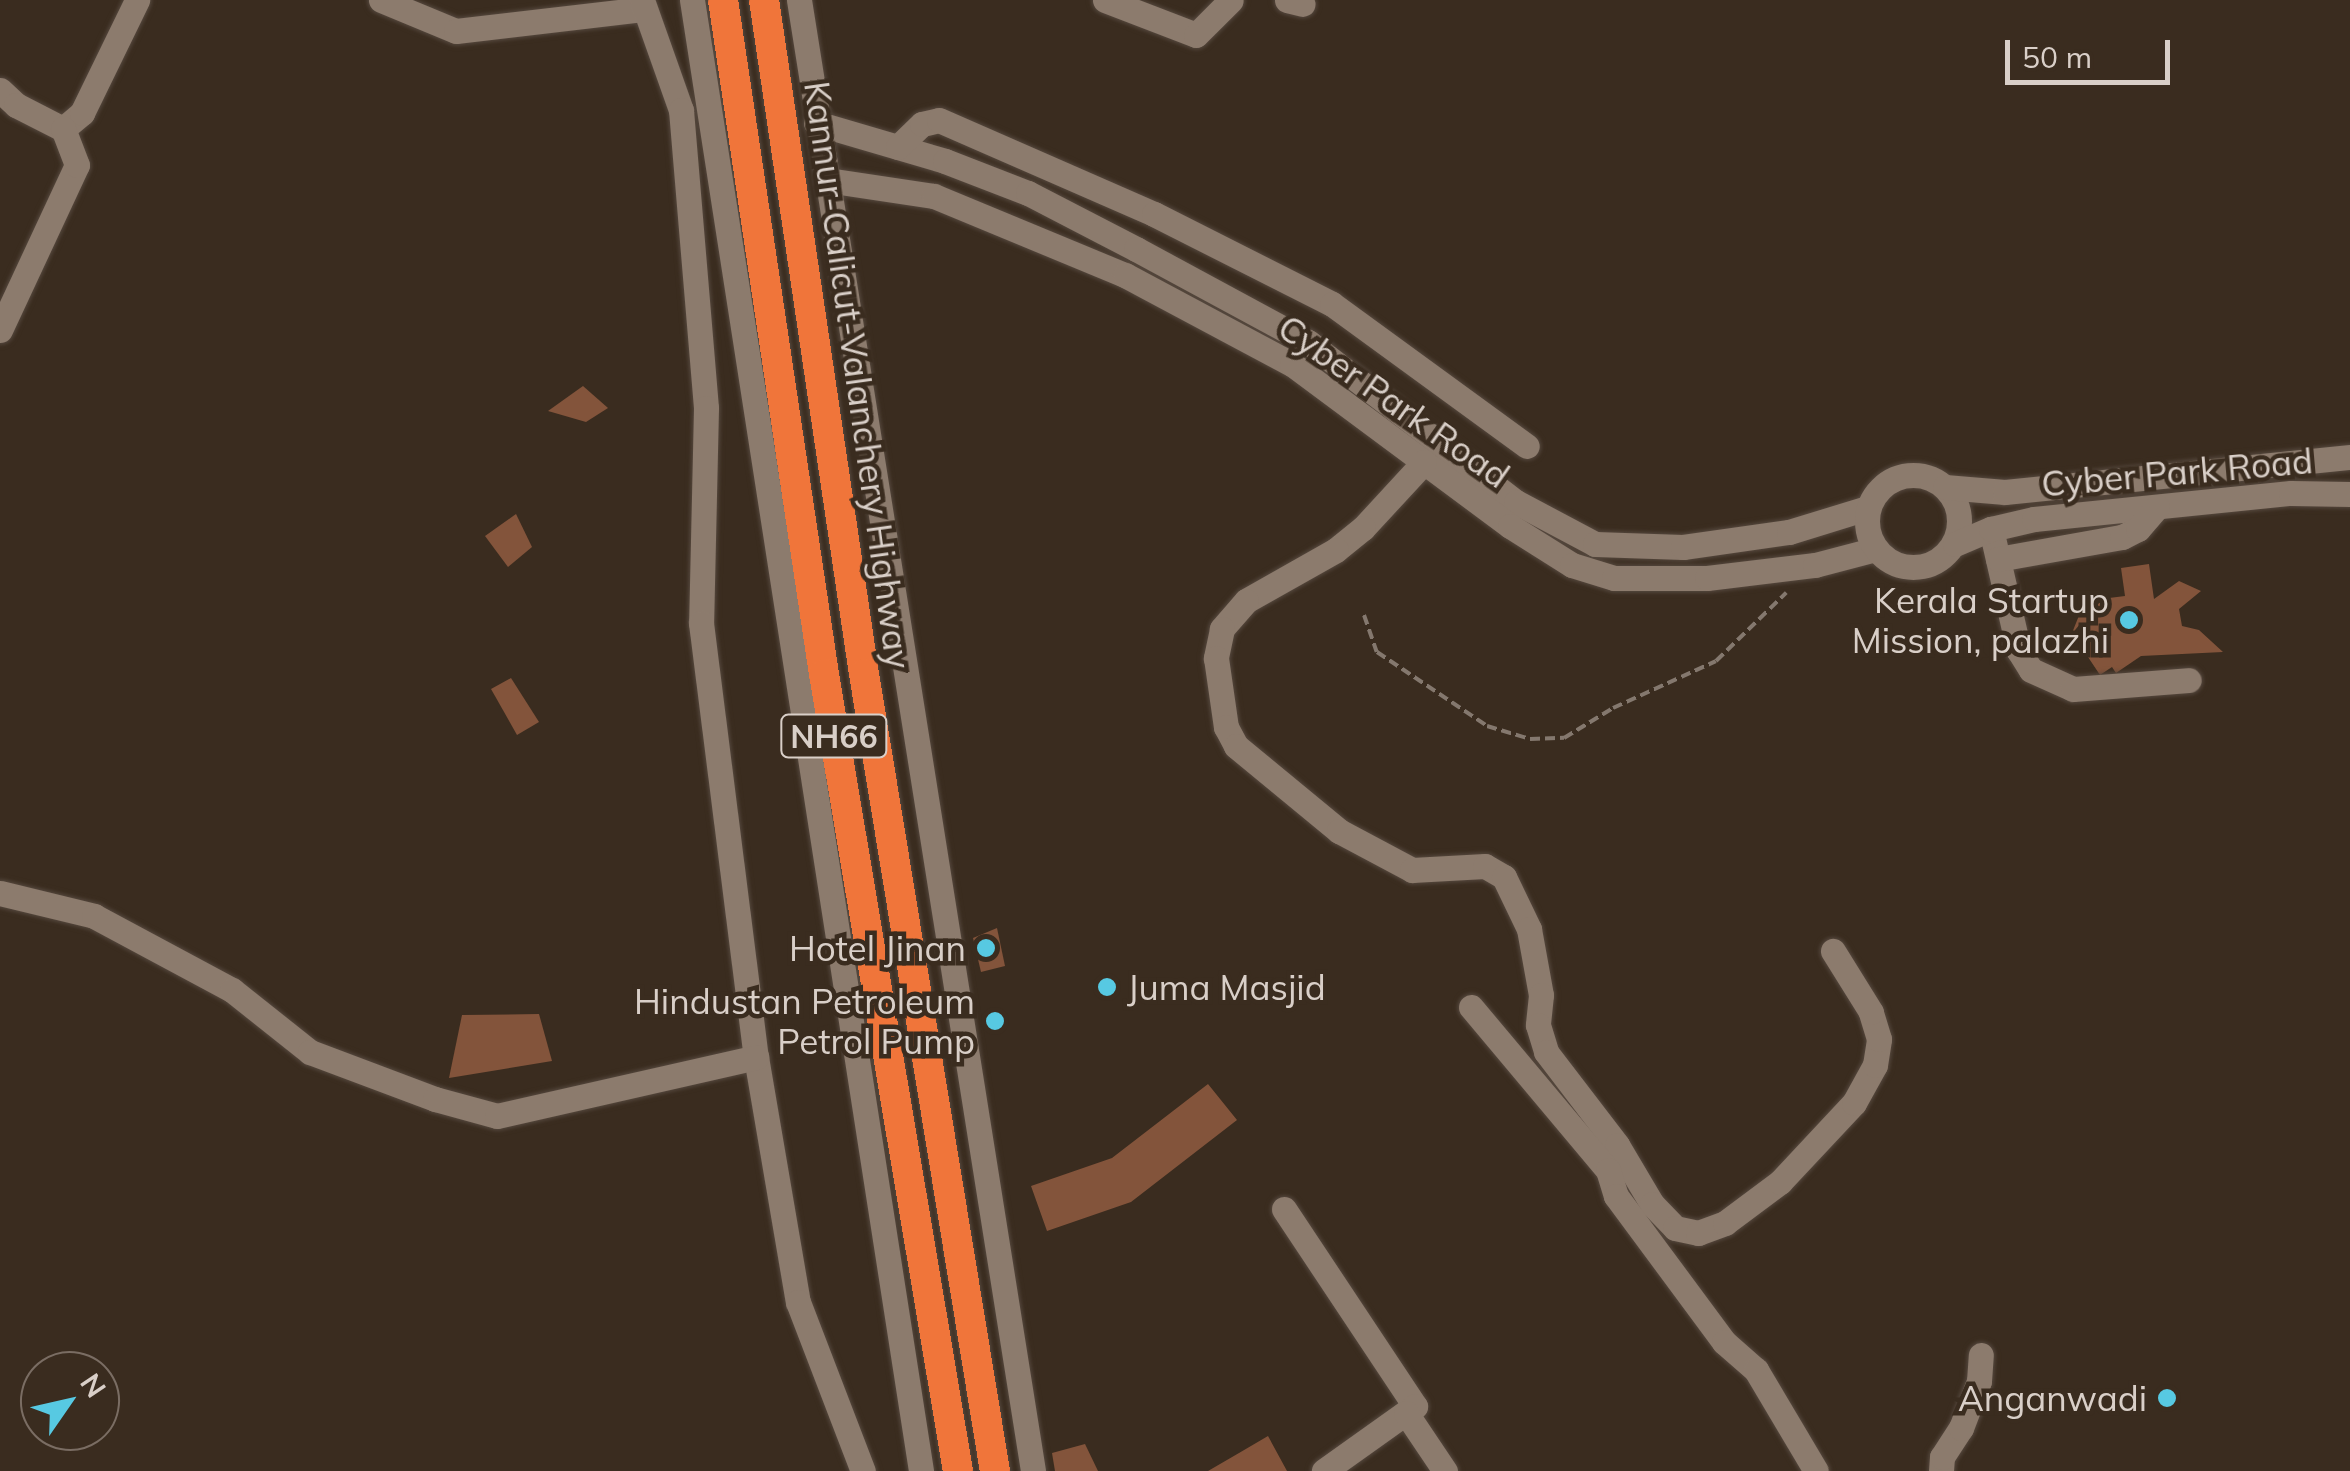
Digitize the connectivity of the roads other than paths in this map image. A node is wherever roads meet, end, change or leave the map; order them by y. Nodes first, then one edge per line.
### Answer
1 (137, 0) edge
2 (381, 0) edge
3 (692, 0) edge
4 (723, 0) edge
5 (764, 0) edge
6 (799, 0) edge
7 (1106, 0) edge
8 (1231, 0) edge
9 (643, 5) edge
10 (0, 90) edge
11 (816, 123) junction
12 (63, 128) junction
13 (898, 146) junction
14 (826, 180) junction
15 (0, 330) edge
16 (1527, 446) dead end
17 (2350, 457) edge
18 (1424, 462) junction
19 (1945, 487) junction
20 (2350, 494) edge
21 (2157, 507) junction
22 (1867, 508) junction
23 (1991, 529) junction
24 (1954, 544) junction
25 (1876, 549) junction
26 (1998, 558) junction
27 (2190, 680) dead end
28 (0, 893) edge
29 (1833, 951) dead end
30 (1471, 1007) dead end
31 (756, 1058) junction
32 (1556, 1087) junction
33 (1284, 1210) dead end
34 (1982, 1355) dead end
35 (1406, 1413) junction
36 (863, 1471) edge
37 (921, 1471) edge
38 (958, 1471) edge
39 (996, 1471) edge
40 (1033, 1471) edge
41 (1324, 1471) edge
42 (1446, 1471) edge
43 (1816, 1471) edge
44 (1941, 1471) edge

1 - 12 street
2 - 9 street
3 - 37 street
4 - 38 highway, NH66
5 - 39 highway, Kannur-Calicut-Valanchery Highway / NH66
6 - 11 street
7 - 8 street
9 - 31 street
10 - 12 street
11 - 13 street
11 - 14 street
12 - 15 street
13 - 16 street
13 - 22 street
14 - 18 street, Cyber Park Road
14 - 40 street
17 - 19 street
18 - 25 street, Cyber Park Road
18 - 32 street
19 - 22 street
19 - 24 street
20 - 21 street, Cyber Park Road
21 - 23 street, Cyber Park Road
21 - 26 street
22 - 25 street
23 - 24 street, Cyber Park Road
23 - 26 street
24 - 25 street
26 - 27 street
28 - 31 street
29 - 32 street
30 - 32 street
31 - 36 street
32 - 43 street
33 - 35 street
34 - 44 street
35 - 41 street
35 - 42 street

